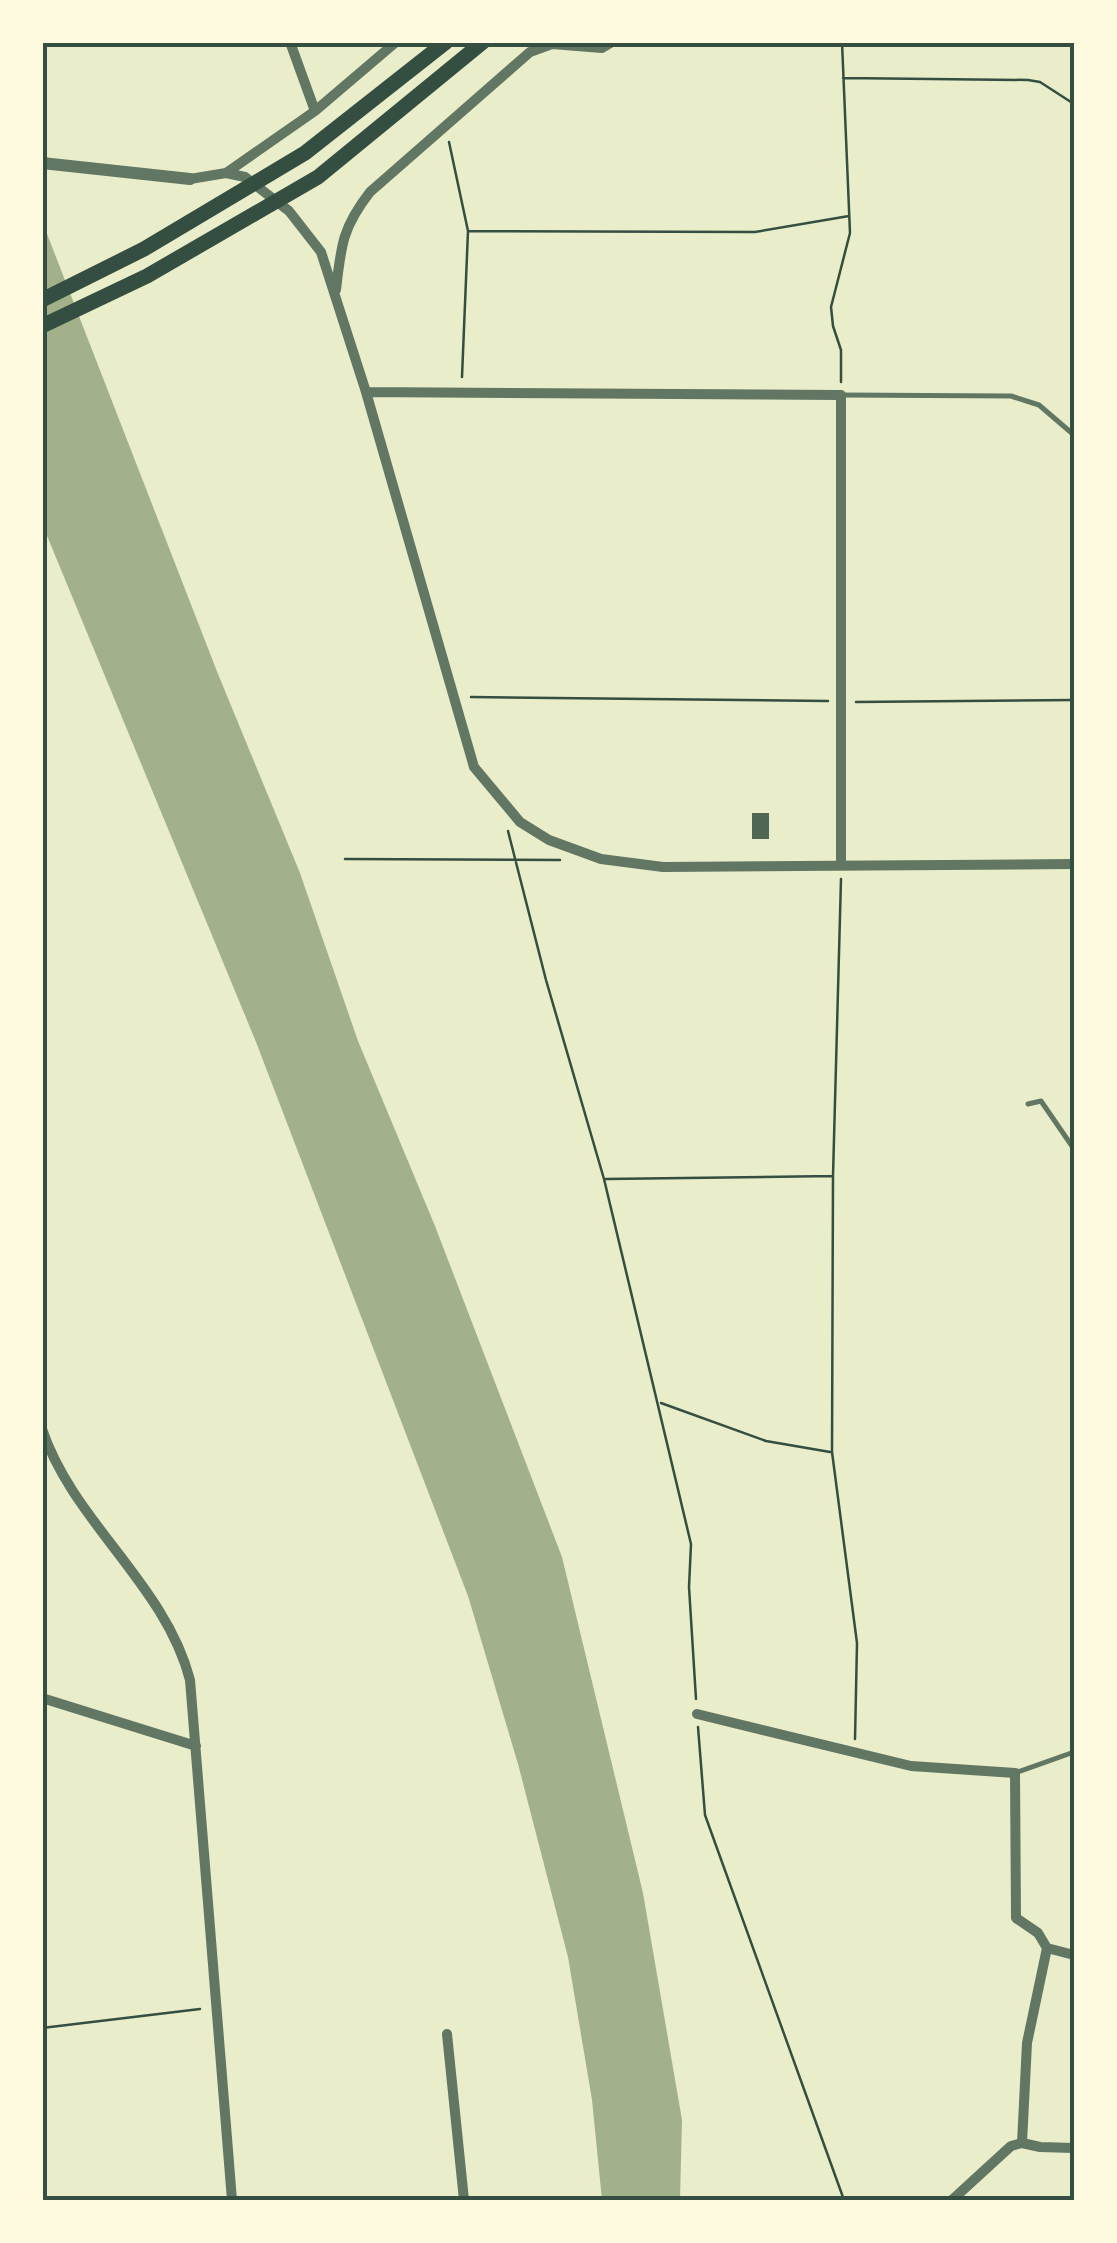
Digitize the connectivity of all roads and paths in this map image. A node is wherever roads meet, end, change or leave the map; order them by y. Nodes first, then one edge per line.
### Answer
1 (290, 42) edge
2 (396, 42) edge
3 (446, 42) edge
4 (484, 42) edge
5 (612, 42) edge
6 (842, 42) edge
7 (843, 78) junction
8 (1074, 104) edge
9 (314, 111) junction
10 (446, 126) junction
11 (42, 163) edge
12 (226, 174) junction
13 (190, 179) joint
14 (849, 216) junction
15 (468, 231) junction
16 (336, 292) junction
17 (42, 300) edge
18 (42, 326) edge
19 (366, 392) junction
20 (461, 393) junction
21 (840, 395) junction
22 (1074, 435) edge
23 (456, 697) junction
24 (1074, 700) edge
25 (840, 702) junction
26 (508, 831) dead end
27 (345, 859) dead end
28 (567, 860) dead end
29 (516, 861) junction
30 (841, 864) junction
31 (1074, 864) edge
32 (1028, 1104) dead end
33 (1074, 1148) edge
34 (833, 1176) junction
35 (604, 1179) junction
36 (660, 1402) junction
37 (42, 1428) edge
38 (832, 1452) junction
39 (42, 1698) edge
40 (697, 1714) junction
41 (196, 1746) junction
42 (855, 1750) junction
43 (1074, 1752) edge
44 (1016, 1774) junction
45 (1047, 1948) junction
46 (1074, 1955) edge
47 (216, 2008) junction
48 (42, 2028) edge
49 (447, 2034) dead end
50 (1022, 2143) junction
51 (1074, 2148) edge
52 (232, 2200) edge
53 (464, 2200) edge
54 (844, 2200) edge
55 (952, 2200) edge

1 - 9 street
2 - 9 street
3 - 17 highway
4 - 18 highway
5 - 10 street
6 - 7 path
7 - 8 path
7 - 14 path
9 - 12 street
10 - 15 path
10 - 16 street
11 - 13 street
12 - 13 street
12 - 16 street
14 - 15 path
14 - 21 path
15 - 20 path
16 - 19 street
19 - 20 street
19 - 23 street
20 - 21 street
21 - 22 lane
21 - 25 street
23 - 25 path
23 - 30 street
24 - 25 path
25 - 30 street
26 - 29 path
27 - 29 path
28 - 29 path
29 - 35 path
30 - 31 street
30 - 34 path
32 - 33 lane
34 - 35 path
34 - 38 path
35 - 36 path
36 - 38 path
36 - 40 path
37 - 41 street
38 - 42 path
39 - 41 street
40 - 42 street
40 - 54 path
41 - 47 street
42 - 44 street
43 - 44 lane
44 - 45 street
45 - 46 street
45 - 50 street
47 - 48 path
47 - 52 street
49 - 53 street
50 - 51 street
50 - 55 street

